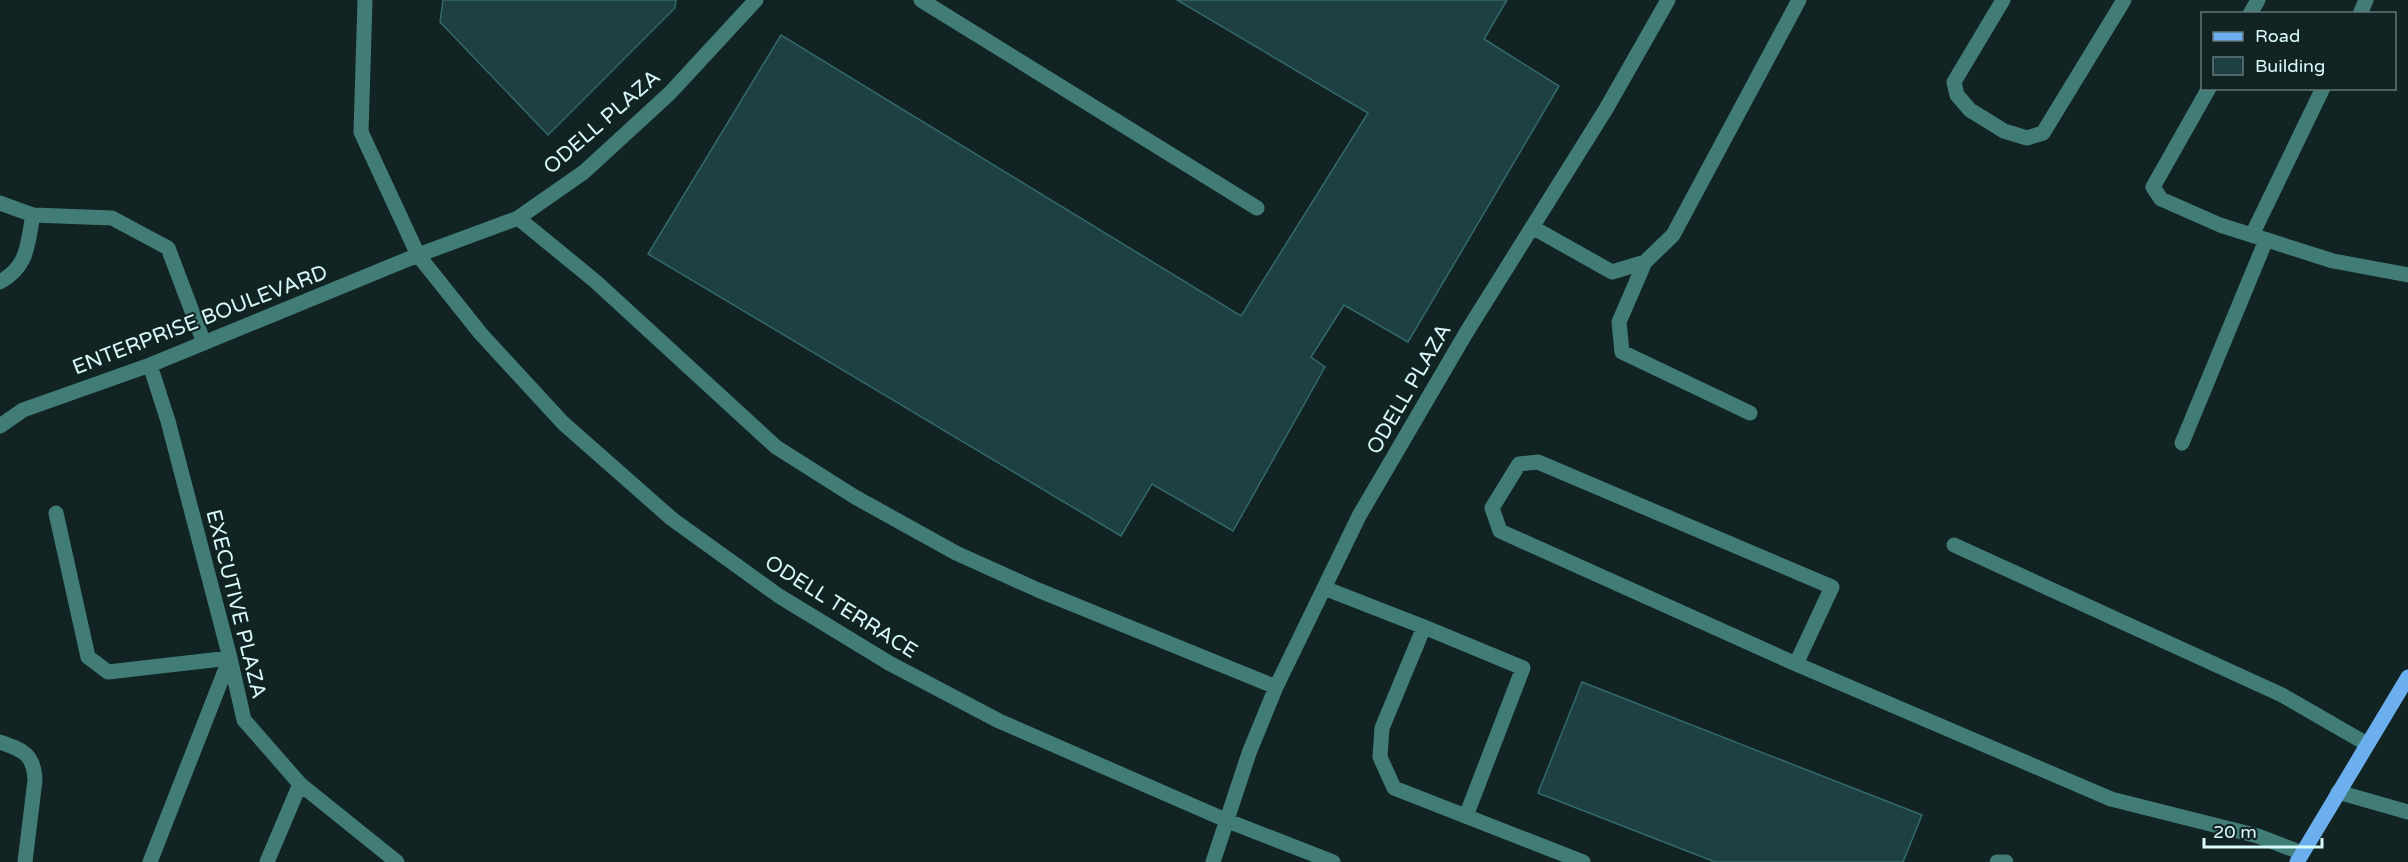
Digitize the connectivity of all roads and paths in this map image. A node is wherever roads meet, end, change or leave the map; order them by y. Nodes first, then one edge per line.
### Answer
1 (365, 0) edge
2 (756, 0) edge
3 (921, 0) edge
4 (1668, 0) edge
5 (1799, 0) edge
6 (2003, 0) edge
7 (2124, 0) edge
8 (2208, 90) edge
9 (2322, 90) edge
10 (0, 203) edge
11 (1257, 208) dead end
12 (33, 215) junction
13 (518, 218) junction
14 (1532, 226) junction
15 (2259, 238) junction
16 (418, 255) junction
17 (1645, 262) junction
18 (2408, 275) edge
19 (0, 282) edge
20 (204, 343) junction
21 (150, 365) junction
22 (1750, 413) dead end
23 (0, 426) edge
24 (2182, 443) dead end
25 (56, 513) dead end
26 (1954, 545) dead end
27 (1324, 588) junction
28 (1424, 627) junction
29 (230, 658) junction
30 (1796, 664) junction
31 (2408, 677) edge
32 (1276, 687) junction
33 (0, 741) edge
34 (2367, 744) junction
35 (300, 784) junction
36 (2338, 792) junction
37 (2408, 812) edge
38 (1466, 816) junction
39 (1228, 821) junction
40 (2300, 858) edge
41 (25, 862) edge
42 (150, 862) edge
43 (267, 862) edge
44 (398, 862) edge
45 (1213, 862) edge
46 (1333, 862) edge
47 (1583, 862) edge
48 (1997, 862) edge
49 (2006, 862) edge

1 - 16 street, ODELL TERRACE
2 - 13 street, ODELL PLAZA
3 - 11 street
4 - 14 street, ODELL PLAZA
5 - 17 street
6 - 7 street
8 - 15 street
9 - 15 street
10 - 12 street
12 - 19 street
12 - 20 street
13 - 16 street, ODELL PLAZA
13 - 32 street
14 - 17 street
14 - 27 street, ODELL PLAZA
15 - 18 street
15 - 24 street
16 - 20 street, ENTERPRISE BOULEVARD
16 - 39 street, ODELL TERRACE
17 - 22 street
20 - 21 street, ENTERPRISE BOULEVARD
21 - 23 street, ENTERPRISE BOULEVARD
21 - 29 street, EXECUTIVE PLAZA
25 - 29 street
26 - 34 street
27 - 28 street
27 - 32 street, ODELL PLAZA
28 - 38 street
28 - 38 street
29 - 35 street, EXECUTIVE PLAZA
29 - 42 street
30 - 30 street
30 - 40 street
31 - 34 main road
32 - 39 street, ODELL PLAZA
33 - 41 street
34 - 36 main road
35 - 43 street
35 - 44 street, EXECUTIVE PLAZA
36 - 37 street
36 - 40 main road
38 - 47 street
39 - 45 street
39 - 46 street, ODELL TERRACE
48 - 49 street

